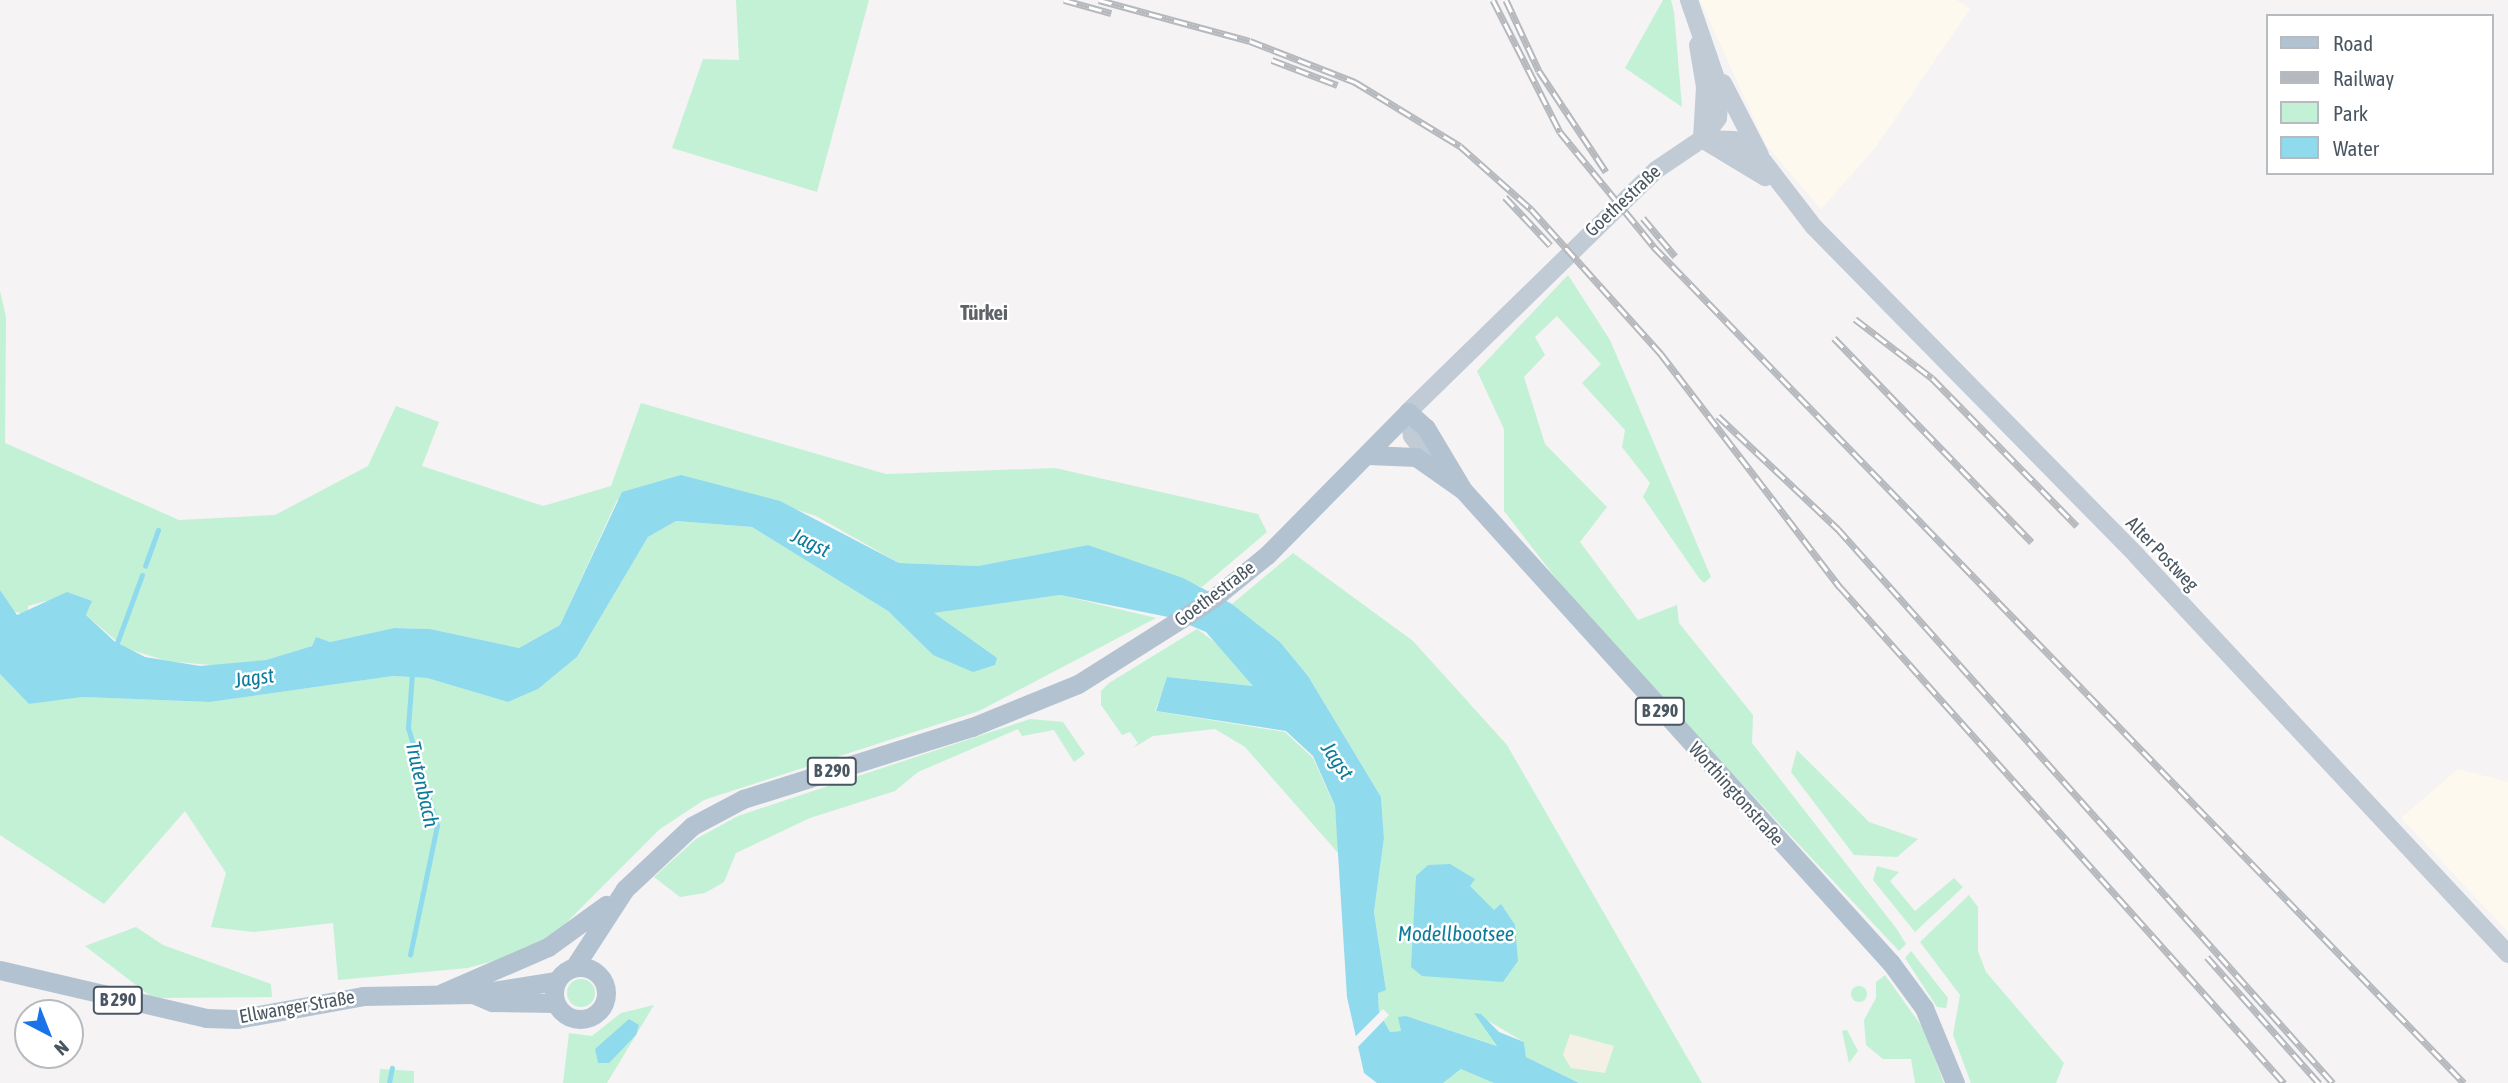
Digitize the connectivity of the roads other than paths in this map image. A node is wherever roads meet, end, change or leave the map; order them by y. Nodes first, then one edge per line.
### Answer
1 (1681, 0) edge
2 (1689, 0) edge
3 (1716, 69) junction
4 (1702, 139) junction
5 (1763, 161) junction
6 (1780, 188) junction
7 (1408, 412) junction
8 (1368, 455) junction
9 (1434, 466) junction
10 (1463, 490) junction
11 (625, 889) junction
12 (2508, 954) edge
13 (575, 966) junction
14 (0, 970) edge
15 (595, 971) junction
16 (556, 981) junction
17 (442, 993) junction
18 (474, 994) junction
19 (555, 1003) junction
20 (1955, 1083) edge

1 - 4 main road
2 - 3 main road
3 - 4 main road
3 - 5 main road
4 - 5 main road, Alter Postweg
4 - 6 main road, Alter Postweg
4 - 7 main road, Goethestraße
5 - 6 main road, Alter Postweg
6 - 12 main road, Alter Postweg
7 - 8 main road, Goethestraße
7 - 9 main road, Worthingtonstraße
7 - 10 main road, Worthingtonstraße / B 290
8 - 9 main road, Worthingtonstraße / B 290
8 - 11 main road, Goethestraße / B 290
9 - 10 main road, Worthingtonstraße / B 290
10 - 20 main road, Worthingtonstraße / B 290
11 - 13 main road, Goethestraße / B 290
11 - 15 main road, Goethestraße / B 290
11 - 17 main road, B 290
13 - 15 main road
13 - 16 main road, B 290
14 - 17 main road, Ellwanger Straße / B 290
15 - 19 main road, B 290
16 - 18 main road, Ellwanger Straße / B 290
16 - 19 main road
17 - 18 main road, Ellwanger Straße / B 290
18 - 19 main road, Ellwanger Straße / B 290

